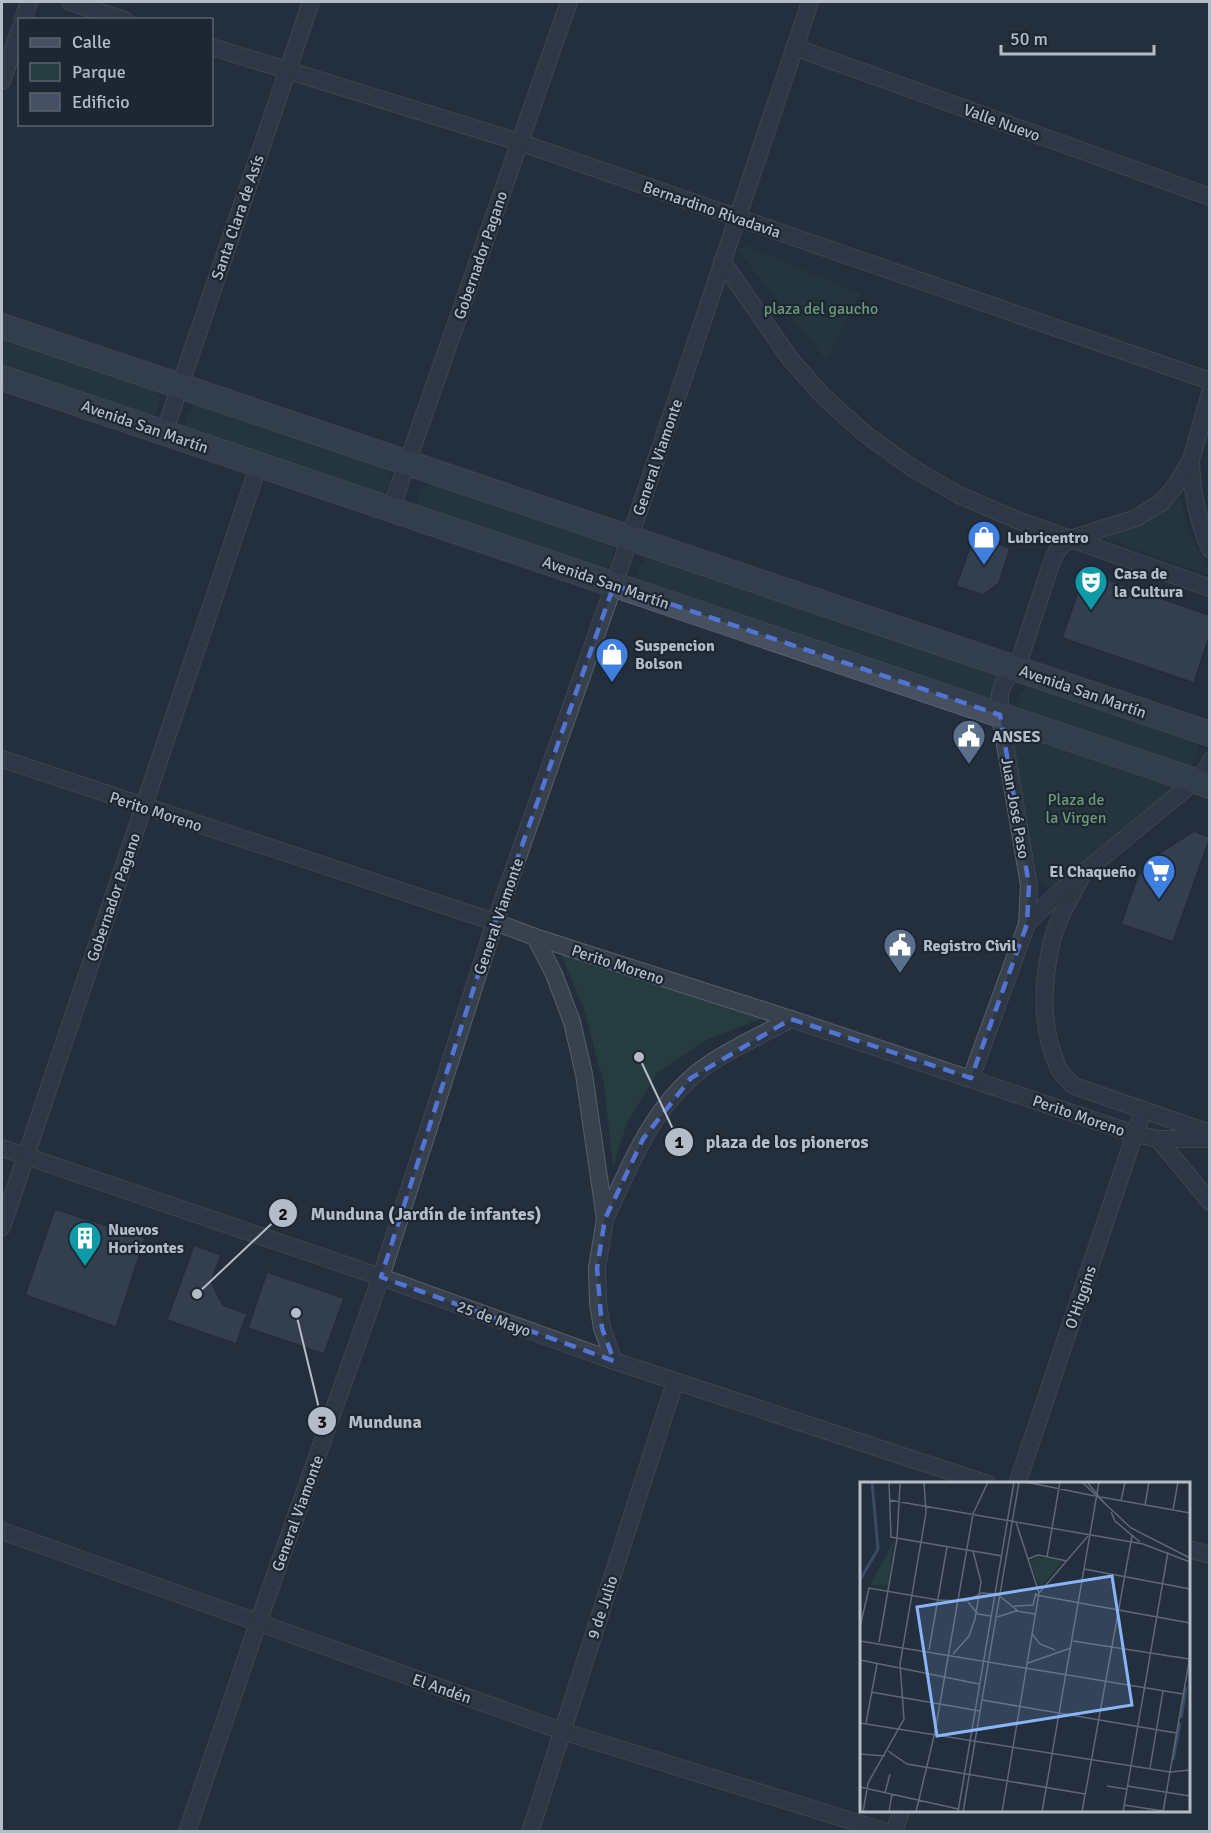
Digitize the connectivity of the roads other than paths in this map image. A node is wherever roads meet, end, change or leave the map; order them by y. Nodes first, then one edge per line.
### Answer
1 (29, 2) edge
2 (70, 2) edge
3 (311, 2) edge
4 (569, 2) edge
5 (810, 2) edge
6 (24, 18) edge
7 (119, 18) edge
8 (18, 35) edge
9 (794, 46) junction
10 (213, 47) edge
11 (287, 72) junction
12 (2, 81) edge
13 (519, 142) junction
14 (1209, 197) edge
15 (737, 218) junction
16 (722, 261) junction
17 (2, 326) edge
18 (2, 378) edge
19 (1209, 381) edge
20 (180, 386) junction
21 (1209, 393) edge
22 (164, 433) junction
23 (1191, 460) junction
24 (407, 463) junction
25 (258, 464) junction
26 (391, 509) junction
27 (630, 538) junction
28 (1070, 538) junction
29 (1209, 549) edge
30 (614, 585) junction
31 (1209, 588) edge
32 (1017, 668) junction
33 (1000, 715) junction
34 (1209, 734) edge
35 (2, 759) edge
36 (1209, 761) edge
37 (1202, 784) edge
38 (143, 807) junction
39 (1083, 873) junction
40 (495, 922) junction
41 (1027, 924) junction
42 (535, 937) junction
43 (791, 1019) junction
44 (971, 1078) junction
45 (1143, 1110) junction
46 (1209, 1133) edge
47 (1135, 1134) junction
48 (1209, 1139) edge
49 (1158, 1140) junction
50 (2, 1148) edge
51 (25, 1156) junction
52 (1209, 1202) edge
53 (605, 1219) junction
54 (2, 1227) edge
55 (381, 1277) junction
56 (614, 1361) junction
57 (675, 1382) junction
58 (982, 1482) edge
59 (1018, 1482) edge
60 (2, 1531) edge
61 (1190, 1550) edge
62 (1209, 1556) edge
63 (258, 1623) junction
64 (562, 1731) junction
65 (901, 1812) edge
66 (187, 1832) edge
67 (530, 1832) edge
68 (887, 1832) edge
69 (894, 1832) edge

1 - 6 street
2 - 7 street
3 - 11 street, Santa Clara de Asís
4 - 13 street, Gobernador Pagano
5 - 9 street, General Viamonte
8 - 12 street
9 - 14 street, Valle Nuevo
9 - 15 street, General Viamonte
10 - 11 street, Bernardino Rivadavia
11 - 13 street, Bernardino Rivadavia
11 - 20 street, Santa Clara de Asís
13 - 15 street, Bernardino Rivadavia
13 - 24 street, Gobernador Pagano
15 - 16 street, General Viamonte
15 - 19 street, Bernardino Rivadavia
16 - 27 street, General Viamonte
16 - 28 street
17 - 20 main road, Avenida San Martín
18 - 22 main road, Avenida San Martín
20 - 22 street, Santa Clara de Asís
20 - 24 main road, Avenida San Martín
21 - 23 street
22 - 25 main road, Avenida San Martín
23 - 28 street
23 - 29 street
24 - 26 street, Gobernador Pagano
24 - 27 main road, Avenida San Martín
25 - 26 main road, Avenida San Martín
25 - 38 street, Gobernador Pagano
26 - 30 main road, Avenida San Martín
27 - 30 street, General Viamonte
27 - 32 main road, Avenida San Martín
28 - 31 street
28 - 32 street, Juan José Paso
30 - 33 main road, Avenida San Martín
30 - 40 street, General Viamonte
32 - 33 street, Juan José Paso
32 - 34 main road, Avenida San Martín
33 - 37 main road, Avenida San Martín
33 - 41 street, Juan José Paso
35 - 38 street, Perito Moreno
36 - 37 street, Juan José Paso
37 - 39 street, Juan José Paso
38 - 40 street, Perito Moreno
38 - 51 street, Gobernador Pagano
39 - 41 street, Juan José Paso
39 - 45 street
40 - 42 street, Perito Moreno
40 - 55 street, General Viamonte
41 - 44 street, Juan José Paso
42 - 43 street, Perito Moreno
42 - 53 street
43 - 44 street, Perito Moreno
43 - 53 street
44 - 47 street, Perito Moreno
45 - 46 street
45 - 47 street, O'Higgins
47 - 49 street, Perito Moreno
47 - 59 street, O'Higgins
48 - 49 street, Perito Moreno
49 - 52 street
50 - 51 street, 25 de Mayo
51 - 54 street, Gobernador Pagano
51 - 55 street, 25 de Mayo
53 - 56 street
55 - 56 street, 25 de Mayo
55 - 63 street, General Viamonte
56 - 57 street, 25 de Mayo
57 - 58 street, 25 de Mayo
57 - 64 street, 9 de Julio
60 - 63 street, El Andén
61 - 62 street
63 - 64 street, El Andén
63 - 66 street, General Viamonte
64 - 67 street, 9 de Julio
64 - 68 street, El Andén
65 - 69 street

